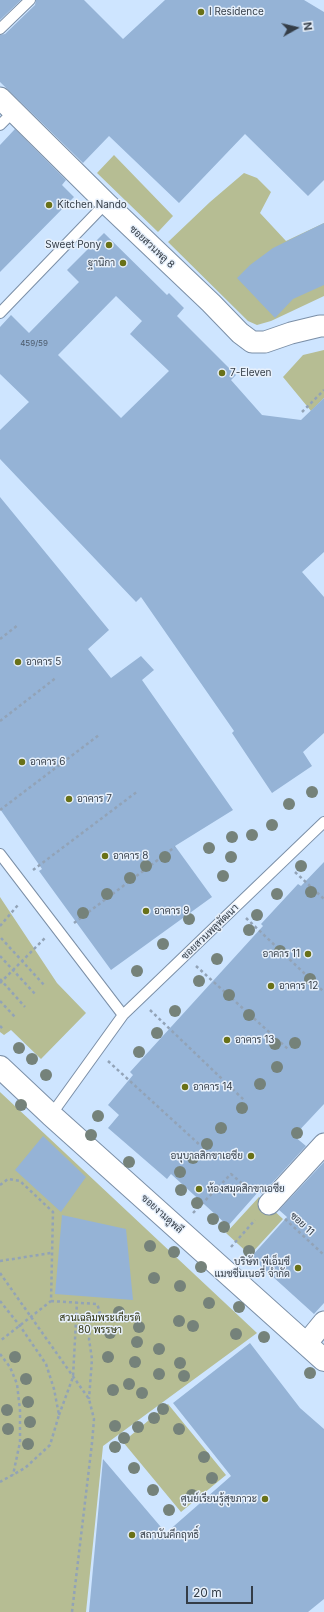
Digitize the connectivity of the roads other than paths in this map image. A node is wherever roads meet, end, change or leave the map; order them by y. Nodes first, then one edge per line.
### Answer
1 (30, 0) edge
2 (0, 28) edge
3 (5, 111) edge
4 (106, 204) junction
5 (0, 313) edge
6 (324, 326) edge
7 (324, 822) edge
8 (0, 854) edge
9 (123, 1015) junction
10 (0, 1067) edge
11 (51, 1115) junction
12 (324, 1144) edge
13 (270, 1204) road end
14 (324, 1322) edge
15 (306, 1344) junction
16 (324, 1360) edge

1 - 2 lane
3 - 4 street, ซอยสวนพลู 8
4 - 5 lane
4 - 6 street, ซอยสวนพลู 8
7 - 9 lane, ซอยสวนพลูพัฒนา
8 - 9 lane
9 - 11 lane, ซอยสวนพลูพัฒนา
10 - 11 street, ซอยงามดูพลี
11 - 15 street, ซอยงามดูพลี
12 - 13 street
14 - 15 street
15 - 16 street, ซอยงามดูพลี

